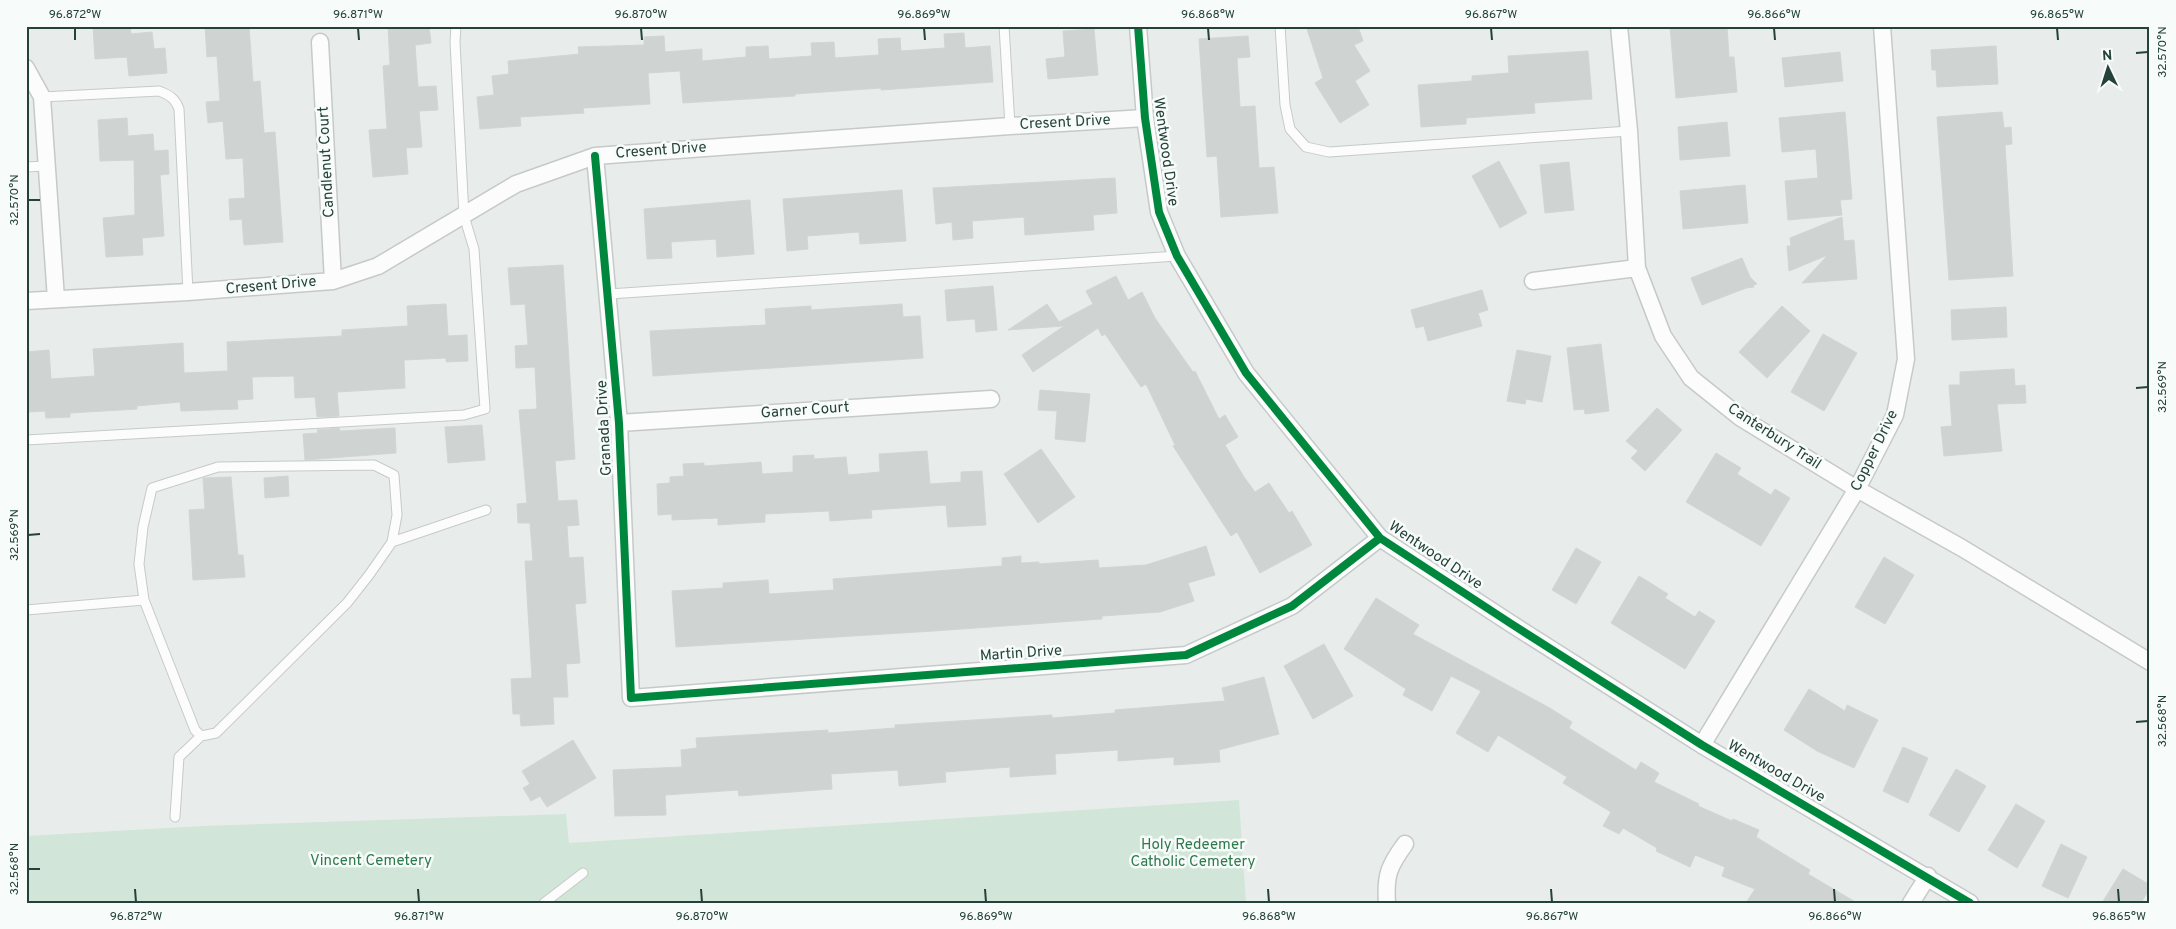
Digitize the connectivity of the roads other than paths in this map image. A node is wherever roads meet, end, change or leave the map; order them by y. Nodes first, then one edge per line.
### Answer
1 (456, 26) edge
2 (1004, 26) edge
3 (1138, 26) edge
4 (1280, 26) edge
5 (1619, 26) edge
6 (1882, 26) edge
7 (320, 42) dead end
8 (26, 68) edge
9 (42, 97) junction
10 (1145, 118) junction
11 (1010, 126) junction
12 (1629, 131) junction
13 (595, 156) junction
14 (46, 166) junction
15 (26, 167) edge
16 (464, 216) junction
17 (1177, 256) junction
18 (1637, 268) junction
19 (333, 281) junction
20 (1533, 282) dead end
21 (188, 292) junction
22 (609, 294) junction
23 (56, 300) junction
24 (26, 301) edge
25 (991, 399) dead end
26 (619, 423) junction
27 (26, 440) edge
28 (1857, 489) junction
29 (486, 510) dead end
30 (1380, 538) junction
31 (392, 542) junction
32 (144, 600) junction
33 (26, 610) edge
34 (2150, 662) edge
35 (631, 698) joint
36 (201, 736) junction
37 (1702, 745) junction
38 (175, 817) dead end
39 (1405, 844) dead end
40 (583, 873) dead end
41 (1928, 876) junction
42 (544, 903) edge
43 (1387, 903) edge
44 (1911, 903) edge
45 (1970, 903) edge

1 - 16 lane
2 - 11 lane
3 - 10 street, Wentwood Drive
4 - 12 lane
5 - 12 street, Canterbury Trail
6 - 28 street, Copper Drive
7 - 19 street, Candlenut Court
8 - 9 street
9 - 14 street
9 - 21 lane
10 - 11 street, Cresent Drive
10 - 17 street, Wentwood Drive
11 - 13 street, Cresent Drive
12 - 18 street, Canterbury Trail
13 - 16 street, Cresent Drive
13 - 22 street, Granada Drive
14 - 15 lane
14 - 23 street
16 - 19 street, Cresent Drive
16 - 27 lane
17 - 22 lane
17 - 30 street, Wentwood Drive
18 - 20 street
18 - 28 street, Canterbury Trail
19 - 21 street, Cresent Drive
21 - 23 street, Cresent Drive
22 - 26 street, Granada Drive
23 - 24 street, Cresent Drive
25 - 26 street, Garner Court
26 - 35 street, Granada Drive
28 - 34 street, Canterbury Trail
28 - 37 street, Copper Drive
29 - 31 lane
30 - 35 street, Martin Drive
30 - 37 street, Wentwood Drive
31 - 32 lane
31 - 36 lane
32 - 33 lane
32 - 36 lane
36 - 38 lane
37 - 41 street, Wentwood Drive
39 - 43 street
40 - 42 lane
41 - 44 street
41 - 45 street, Wentwood Drive

